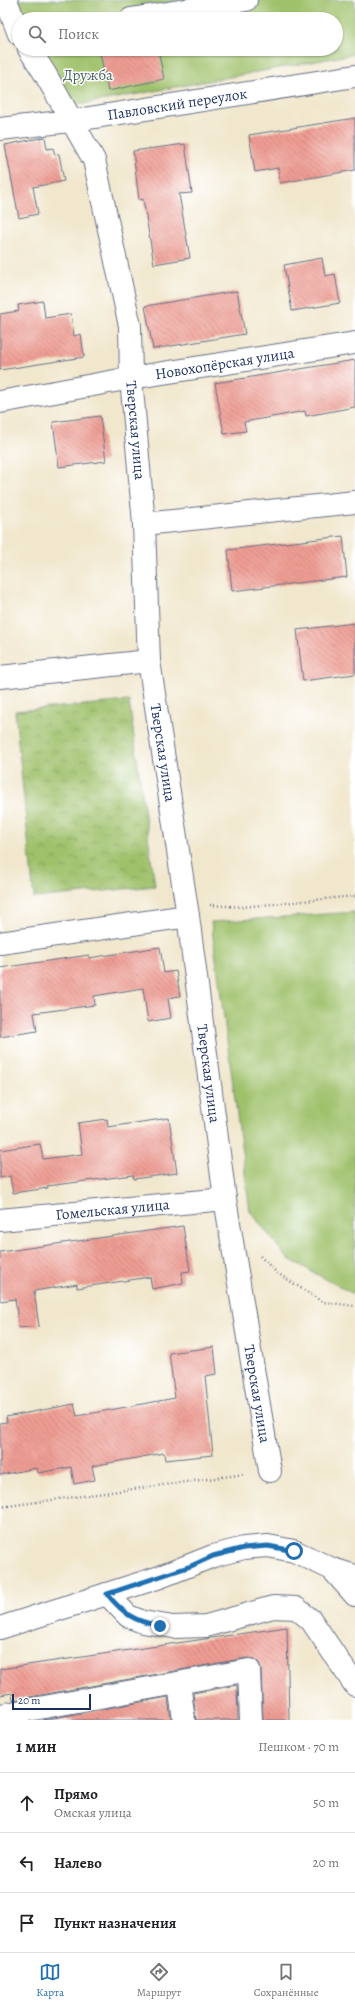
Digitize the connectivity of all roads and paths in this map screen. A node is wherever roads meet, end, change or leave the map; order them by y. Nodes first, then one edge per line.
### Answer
1 (6, 0) edge
2 (246, 0) edge
3 (173, 12) edge
4 (12, 15) edge
5 (34, 56) edge
6 (355, 76) edge
7 (70, 121) junction
8 (0, 129) edge
9 (355, 344) edge
10 (131, 378) junction
11 (0, 402) edge
12 (355, 502) edge
13 (144, 524) junction
14 (149, 661) junction
15 (0, 677) edge
16 (355, 896) edge
17 (187, 909) junction
18 (0, 943) edge
19 (225, 1199) junction
20 (0, 1220) edge
21 (255, 1250) dead end
22 (355, 1306) edge
23 (270, 1471) joint
24 (0, 1507) edge
25 (332, 1569) junction
26 (355, 1576) edge
27 (107, 1594) junction
28 (355, 1595) edge
29 (0, 1628) edge
30 (179, 1684) junction
31 (355, 1685) edge
32 (0, 1715) edge
33 (184, 1720) edge
34 (250, 1720) edge

1 - 4 street
2 - 3 street
5 - 7 street, Тверская улица
6 - 7 street, Павловский переулок
7 - 8 street, Павловский переулок
7 - 10 street, Тверская улица
9 - 10 street, Новохопёрская улица
10 - 11 street, Новохопёрская улица
10 - 13 street, Тверская улица
12 - 13 street
13 - 14 street, Тверская улица
14 - 15 street
14 - 17 street, Тверская улица
16 - 17 path
17 - 18 street
17 - 19 street, Тверская улица
19 - 20 street, Гомельская улица
19 - 23 street, Тверская улица
21 - 22 path
23 - 24 path
25 - 26 street
25 - 27 street
25 - 28 street
27 - 29 street
27 - 31 street
30 - 32 street
30 - 33 street
30 - 34 street

